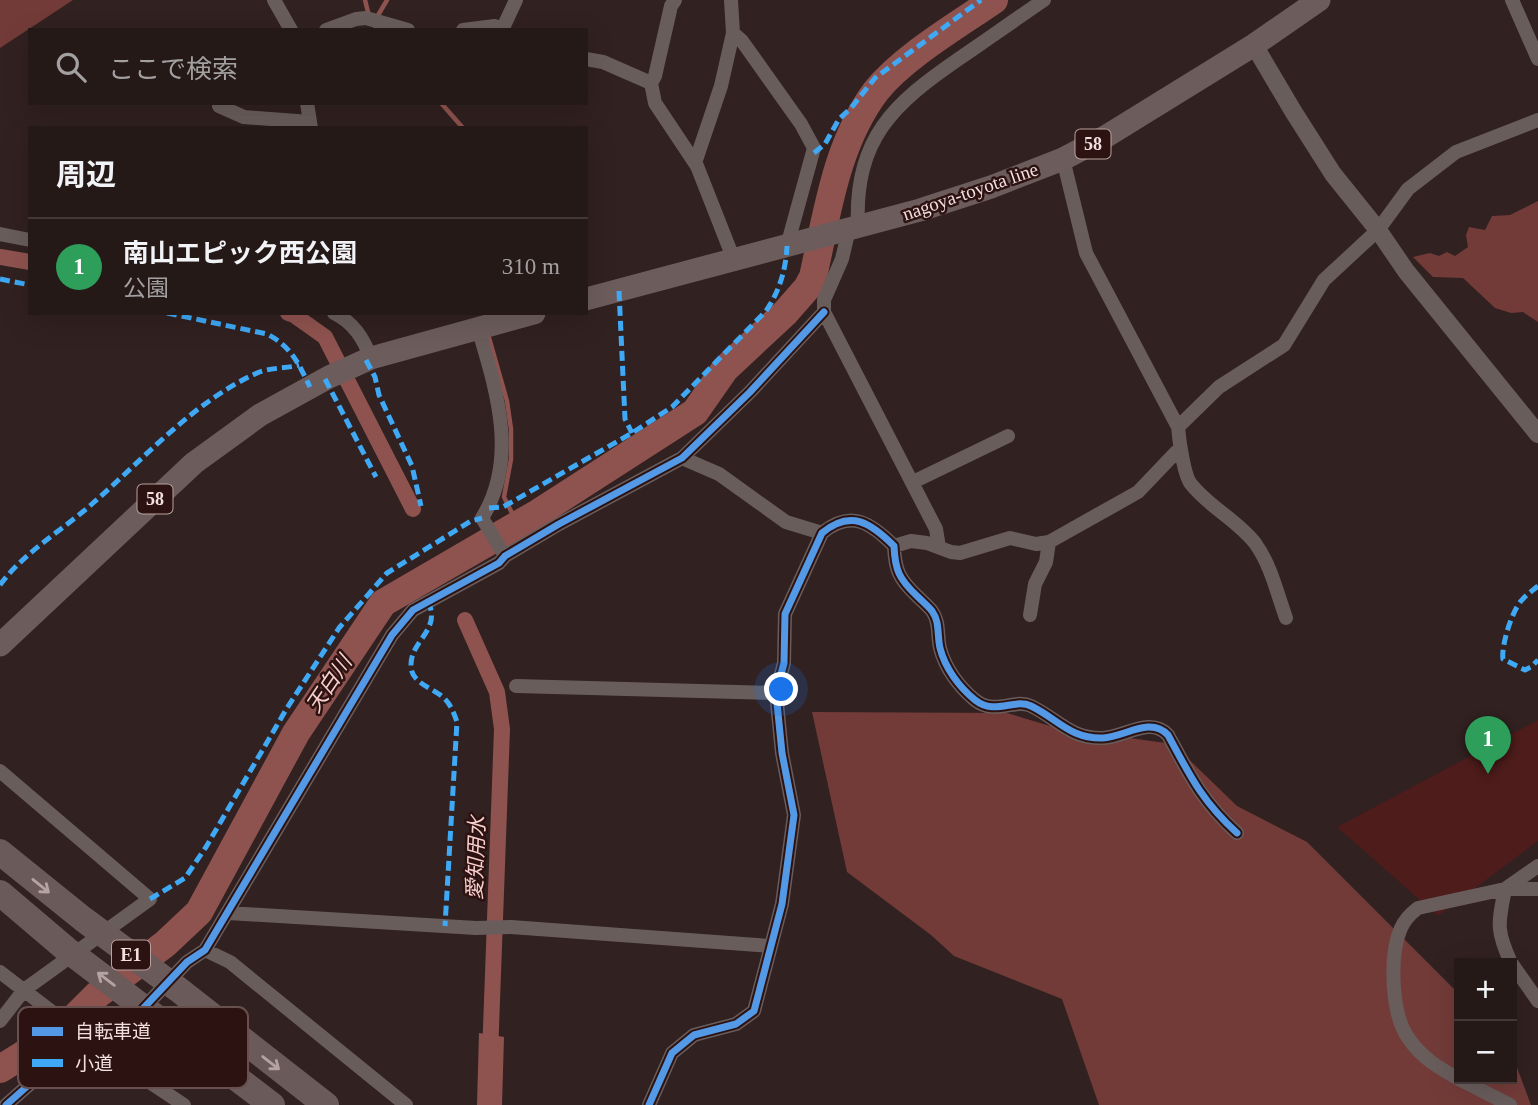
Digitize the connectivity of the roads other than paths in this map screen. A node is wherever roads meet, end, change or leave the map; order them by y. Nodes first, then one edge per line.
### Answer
1 (274, 0) edge
2 (516, 0) edge
3 (675, 0) edge
4 (731, 0) edge
5 (1044, 0) edge
6 (1319, 0) edge
7 (1512, 0) edge
8 (289, 28) edge
9 (335, 28) edge
10 (401, 28) edge
11 (479, 28) edge
12 (498, 28) edge
13 (502, 28) edge
14 (733, 33) junction
15 (1254, 45) junction
16 (588, 59) edge
17 (1538, 59) edge
18 (651, 83) junction
19 (307, 105) edge
20 (219, 106) dead end
21 (1538, 120) edge
22 (311, 125) edge
23 (1063, 159) junction
24 (695, 163) junction
25 (849, 229) junction
26 (1377, 230) junction
27 (0, 234) edge
28 (28, 240) edge
29 (794, 243) junction
30 (734, 260) junction
31 (588, 298) edge
32 (824, 312) junction
33 (527, 315) edge
34 (349, 317) edge
35 (478, 328) junction
36 (368, 359) junction
37 (1178, 427) junction
38 (1538, 434) edge
39 (1008, 436) dead end
40 (1179, 449) junction
41 (682, 458) junction
42 (913, 482) junction
43 (821, 533) junction
44 (1049, 542) junction
45 (894, 545) junction
46 (939, 547) junction
47 (505, 556) junction
48 (1030, 615) dead end
49 (1286, 618) dead end
50 (0, 645) edge
51 (516, 686) dead end
52 (776, 693) junction
53 (0, 771) edge
54 (1237, 833) dead end
55 (0, 852) edge
56 (1538, 866) edge
57 (1505, 889) junction
58 (1538, 890) edge
59 (0, 893) edge
60 (228, 913) junction
61 (770, 946) junction
62 (205, 950) junction
63 (1509, 958) edge
64 (0, 972) edge
65 (1517, 972) edge
66 (24, 990) junction
67 (1538, 1001) edge
68 (46, 1007) edge
69 (143, 1007) edge
70 (145, 1007) edge
71 (201, 1007) edge
72 (0, 1021) edge
73 (248, 1044) edge
74 (1454, 1076) edge
75 (1469, 1084) edge
76 (248, 1087) edge
77 (25, 1088) edge
78 (158, 1088) edge
79 (6, 1105) edge
80 (184, 1105) edge
81 (272, 1105) edge
82 (326, 1105) edge
83 (406, 1105) edge
84 (649, 1105) edge
85 (1510, 1105) edge

1 - 8 street
2 - 13 street
3 - 18 street
4 - 14 street
5 - 25 street
6 - 15 main road, nagoya-toyota line / 58
7 - 17 street
9 - 10 street
11 - 12 street
14 - 24 street
14 - 29 street
15 - 23 main road, nagoya-toyota line / 58
15 - 26 street
16 - 18 street
18 - 24 street
19 - 22 street
20 - 22 street
21 - 26 street
23 - 25 main road, nagoya-toyota line / 58
23 - 37 street
24 - 30 street
25 - 29 main road, nagoya-toyota line / 58
25 - 32 street
26 - 37 street
26 - 38 street
27 - 28 street
29 - 30 main road, nagoya-toyota line / 58
30 - 31 main road, nagoya-toyota line / 58
32 - 41 street
32 - 42 street
33 - 35 main road, 58
34 - 36 street
35 - 36 main road, 58
35 - 47 street
36 - 50 main road, 58
37 - 40 street
39 - 42 street
40 - 44 street
40 - 49 street
41 - 43 street
41 - 47 street
42 - 46 street
43 - 45 street
43 - 52 street
44 - 46 street
44 - 48 street
45 - 46 street
45 - 54 street
47 - 60 street
51 - 52 street
52 - 61 street
53 - 66 street
55 -> 71 highway, E1
56 - 57 street
57 - 58 street
57 - 63 street
57 - 74 street
69 -> 59 highway, E1
60 - 61 street
60 - 62 street
61 - 84 street
62 - 70 street
62 - 83 street
64 - 66 street
65 - 67 street
66 - 68 street
66 - 72 street
73 -> 82 highway, E1
75 - 85 street
81 -> 76 highway, E1
77 - 79 street
78 - 80 street

